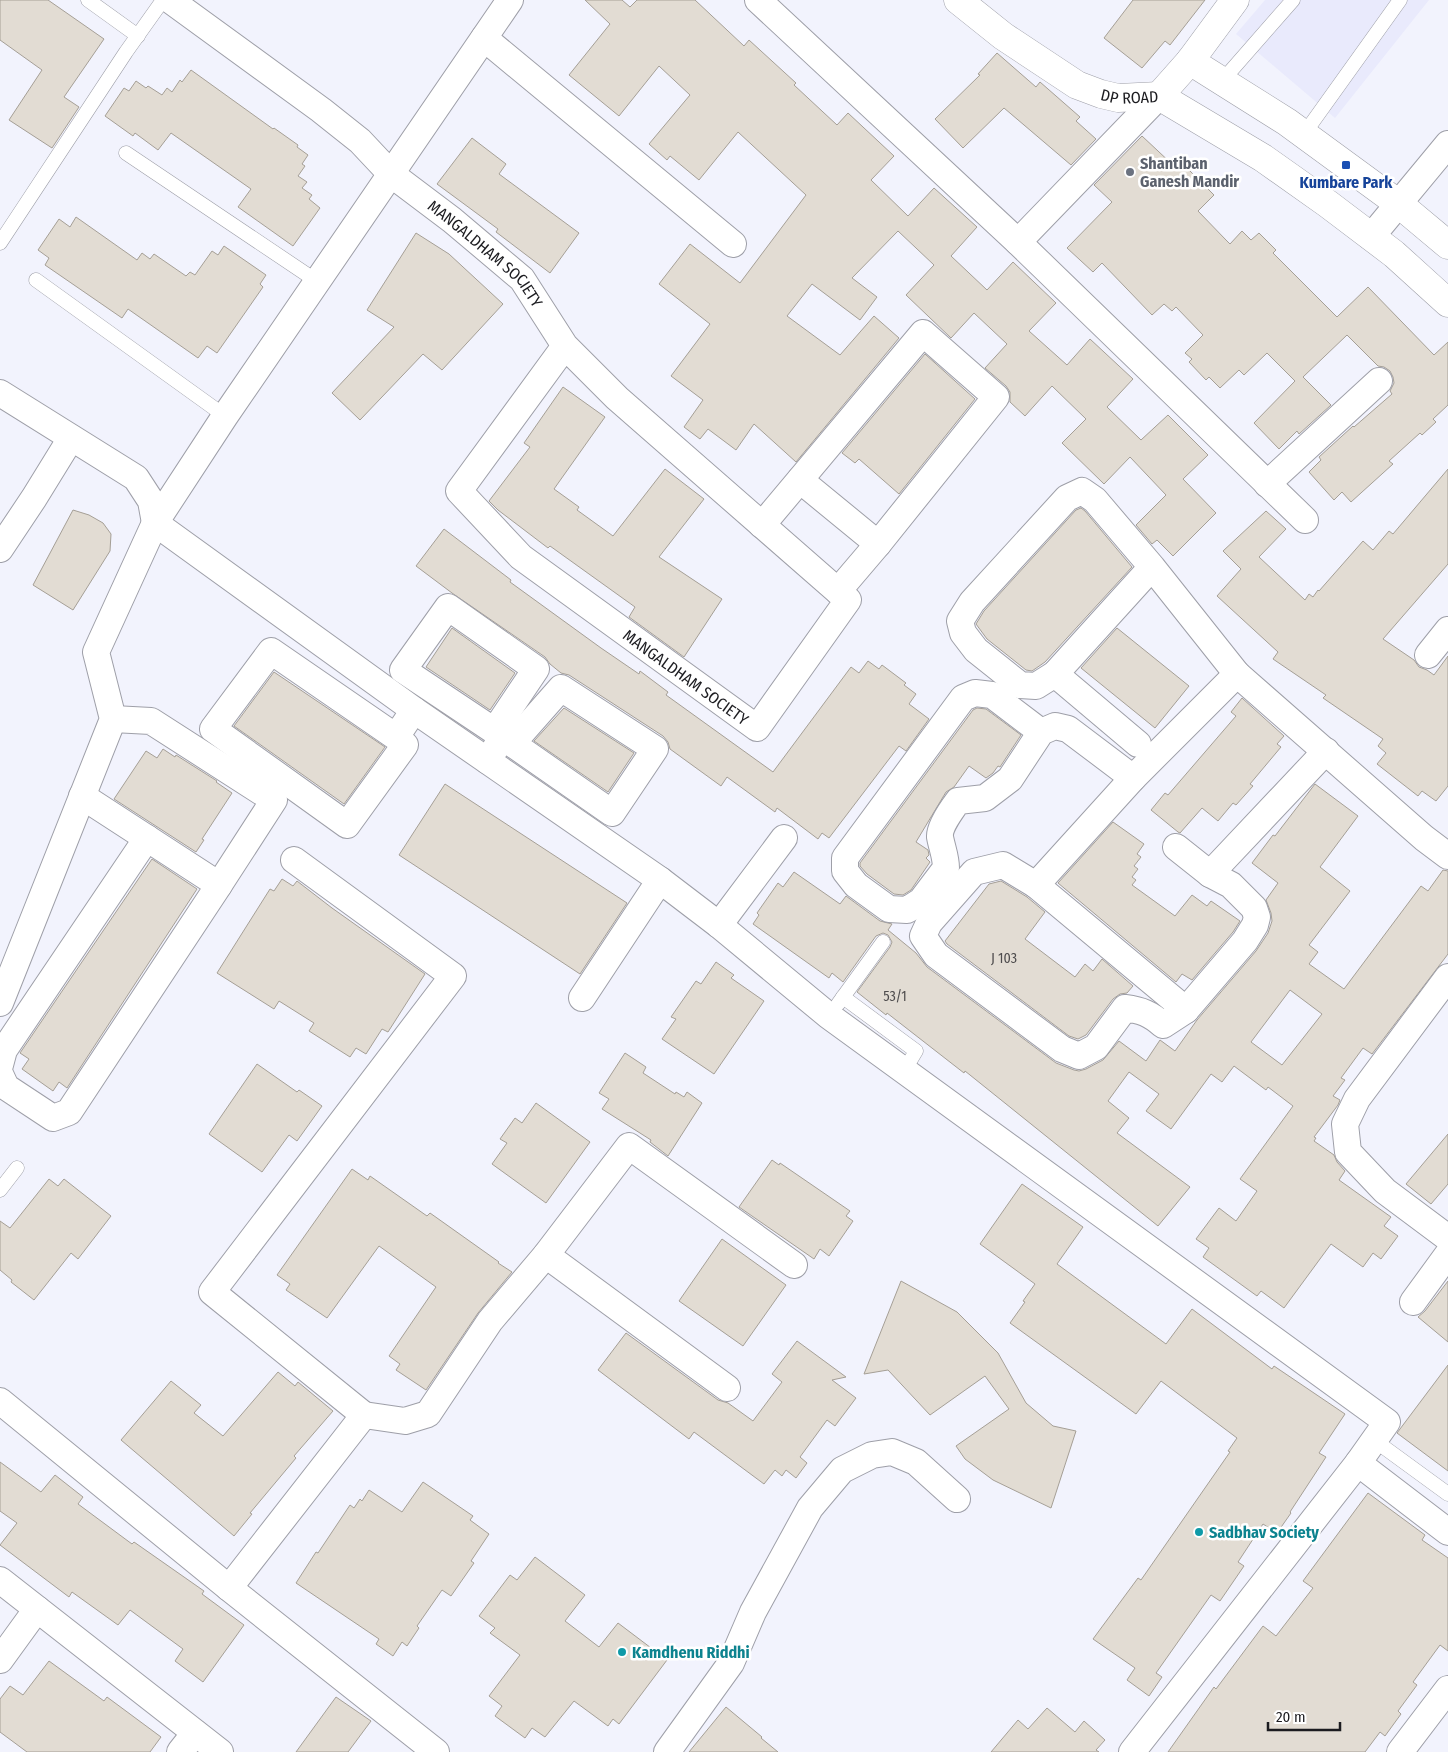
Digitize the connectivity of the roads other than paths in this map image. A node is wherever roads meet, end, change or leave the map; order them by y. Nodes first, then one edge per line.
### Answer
1 (88, 0) edge
2 (163, 0) edge
3 (170, 0) edge
4 (510, 0) edge
5 (758, 0) edge
6 (958, 0) edge
7 (1235, 0) edge
8 (1293, 0) edge
9 (1400, 0) edge
10 (138, 36) junction
11 (484, 38) junction
12 (1190, 61) junction
13 (1222, 81) junction
14 (1159, 96) junction
15 (1304, 134) junction
16 (1448, 144) edge
17 (126, 152) dead end
18 (391, 174) junction
19 (1399, 204) junction
20 (1371, 237) junction
21 (1018, 242) junction
22 (0, 243) edge
23 (733, 244) dead end
24 (1448, 245) edge
25 (36, 280) dead end
26 (318, 282) junction
27 (1448, 303) edge
28 (565, 346) junction
29 (1379, 381) dead end
30 (0, 394) edge
31 (225, 416) junction
32 (71, 438) junction
33 (800, 480) junction
34 (1267, 484) junction
35 (1305, 520) dead end
36 (155, 523) junction
37 (762, 525) junction
38 (878, 544) junction
39 (0, 549) edge
40 (1152, 567) junction
41 (838, 591) junction
42 (1448, 630) edge
43 (1428, 655) dead end
44 (1056, 674) junction
45 (1237, 674) junction
46 (414, 710) junction
47 (112, 719) junction
48 (1041, 732) junction
49 (396, 737) junction
50 (498, 744) junction
51 (1138, 744) dead end
52 (1326, 752) junction
53 (1133, 778) junction
54 (82, 796) junction
55 (147, 838) junction
56 (784, 838) dead end
57 (1176, 847) dead end
58 (1448, 856) edge
59 (294, 860) dead end
60 (1210, 874) junction
61 (660, 880) junction
62 (219, 885) junction
63 (1036, 885) junction
64 (719, 925) junction
65 (883, 942) dead end
66 (1448, 977) edge
67 (582, 998) dead end
68 (0, 1003) edge
69 (836, 1007) junction
70 (1186, 1010) junction
71 (0, 1065) edge
72 (0, 1074) edge
73 (17, 1168) dead end
74 (0, 1190) edge
75 (1448, 1238) edge
76 (1448, 1254) edge
77 (546, 1255) junction
78 (794, 1265) dead end
79 (1413, 1302) dead end
80 (727, 1388) dead end
81 (0, 1401) edge
82 (364, 1415) junction
83 (1374, 1440) junction
84 (1358, 1463) junction
85 (1448, 1494) edge
86 (958, 1499) dead end
87 (1448, 1532) edge
88 (0, 1580) edge
89 (229, 1588) junction
90 (37, 1609) junction
91 (0, 1660) edge
92 (1448, 1689) edge
93 (188, 1742) edge
94 (430, 1750) edge
95 (220, 1752) edge
96 (667, 1752) edge
97 (1132, 1752) edge
98 (1400, 1752) edge

1 - 10 lane
2 - 10 lane
3 - 18 street, MANGALDHAM SOCIETY
4 - 11 street
5 - 21 street
6 - 14 main road, DP ROAD
7 - 12 main road
8 - 13 lane
9 - 15 lane
10 - 22 lane
11 - 18 street
11 - 23 street
12 - 13 main road
12 - 14 main road
13 - 15 main road
14 - 20 main road, DP ROAD
14 - 21 street
15 - 19 main road
16 - 19 street
17 - 26 lane
18 - 26 street
18 - 28 street, MANGALDHAM SOCIETY
19 - 20 street
19 - 24 main road
20 - 27 main road, DP ROAD
21 - 34 street
25 - 31 lane
26 - 31 street
28 - 37 street, MANGALDHAM SOCIETY
28 - 41 street, MANGALDHAM SOCIETY
29 - 34 street
30 - 32 street
31 - 36 street
32 - 36 street
32 - 39 street
33 - 37 street
33 - 38 street
33 - 38 street
34 - 35 street
36 - 46 street
36 - 47 street
37 - 41 street, MANGALDHAM SOCIETY
38 - 41 street
40 - 44 street
40 - 44 street
40 - 45 street
42 - 43 street
44 - 51 street
45 - 52 street
45 - 53 street
46 - 49 street
46 - 50 street
47 - 54 street
47 - 62 street
48 - 48 street
48 - 53 street
49 - 49 street
50 - 50 street
50 - 50 street
50 - 61 street
52 - 58 street
52 - 60 street
53 - 63 street
54 - 55 street
54 - 68 street
55 - 62 street
55 - 71 street
56 - 64 street
57 - 60 street
59 - 82 street
60 - 70 street
61 - 64 street
61 - 67 street
62 - 72 street
63 - 70 street
63 - 70 street
64 - 69 street
65 - 69 lane
66 - 75 street
69 - 83 street
73 - 74 lane
76 - 79 street
77 - 78 street
77 - 80 street
77 - 82 street
81 - 89 street
82 - 89 street
83 - 84 street
83 - 85 lane
84 - 87 street
84 - 97 street
86 - 96 street
88 - 90 street
89 - 94 street
90 - 91 street
90 - 93 street
92 - 98 street
93 - 95 street

